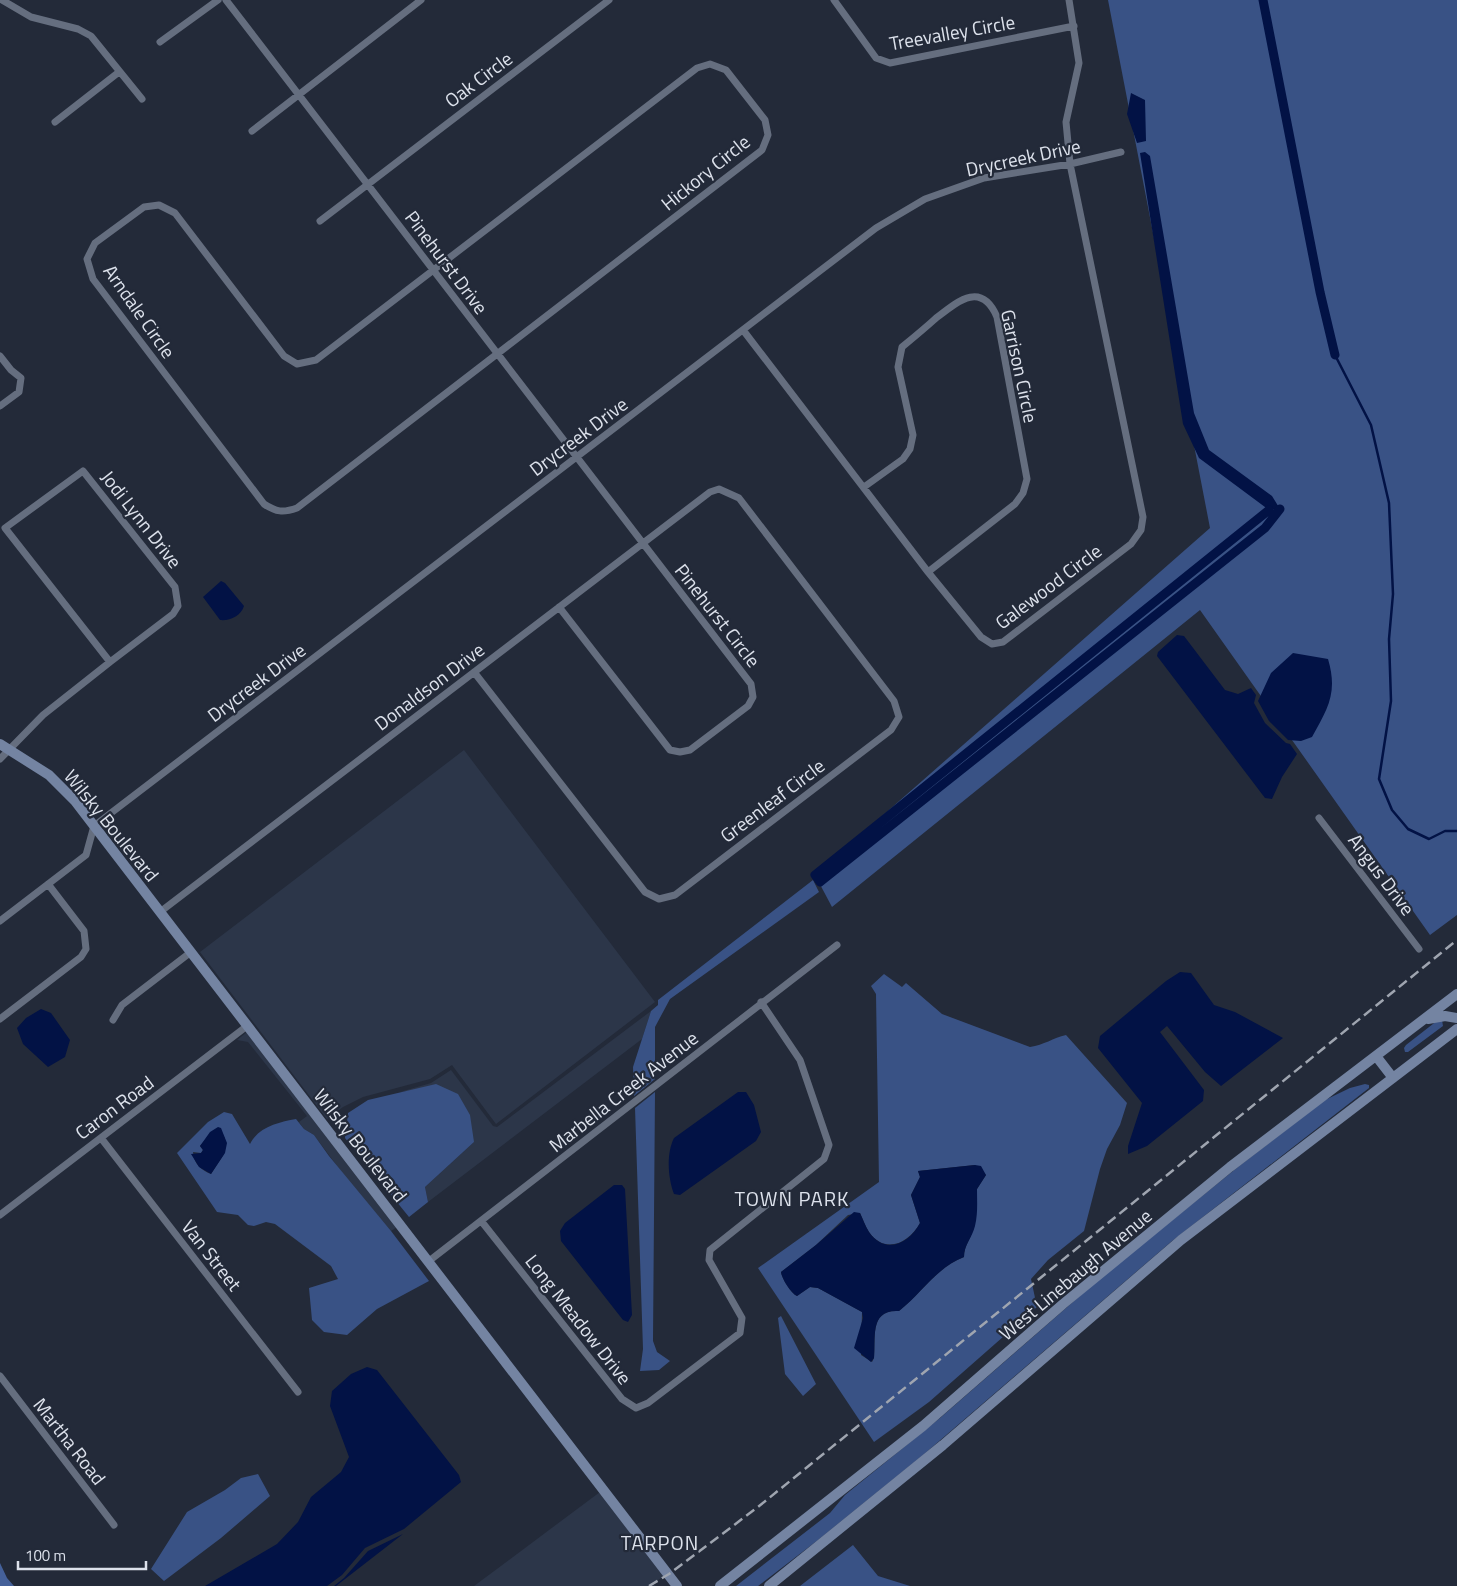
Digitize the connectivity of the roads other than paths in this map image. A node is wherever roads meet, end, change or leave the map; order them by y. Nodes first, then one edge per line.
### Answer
1 (2, 0) edge
2 (218, 0) edge
3 (226, 0) edge
4 (421, 0) edge
5 (609, 0) edge
6 (834, 0) edge
7 (1069, 0) edge
8 (1074, 26) junction
9 (160, 42) dead end
10 (119, 72) junction
11 (299, 94) junction
12 (142, 99) dead end
13 (55, 122) dead end
14 (252, 131) dead end
15 (1120, 152) dead end
16 (1070, 164) junction
17 (367, 184) junction
18 (320, 221) dead end
19 (433, 270) junction
20 (743, 330) junction
21 (497, 354) junction
22 (0, 356) edge
23 (0, 406) edge
24 (576, 458) junction
25 (864, 487) junction
26 (719, 489) joint
27 (642, 544) junction
28 (928, 572) junction
29 (559, 607) junction
30 (110, 662) junction
31 (474, 672) junction
32 (4, 746) edge
33 (0, 759) edge
34 (1319, 818) dead end
35 (94, 826) junction
36 (48, 884) junction
37 (160, 912) junction
38 (0, 921) edge
39 (836, 945) dead end
40 (1419, 949) dead end
41 (191, 952) junction
42 (1457, 994) edge
43 (761, 1002) junction
44 (1457, 1018) edge
45 (0, 1019) edge
46 (113, 1020) dead end
47 (1420, 1022) junction
48 (247, 1026) junction
49 (1457, 1029) edge
50 (1376, 1056) junction
51 (1393, 1078) junction
52 (100, 1138) junction
53 (0, 1215) edge
54 (482, 1222) junction
55 (429, 1261) junction
56 (0, 1376) edge
57 (298, 1392) dead end
58 (114, 1525) dead end
59 (677, 1586) edge
60 (720, 1586) edge
61 (769, 1586) edge

1 - 10 street
2 - 9 street
3 - 11 street, Pinehurst Drive
4 - 11 street
5 - 17 street, Oak Circle
6 - 8 street, Treevalley Circle
7 - 8 street, Galewood Circle
8 - 16 street, Galewood Circle
10 - 12 street
10 - 13 street
11 - 14 street
11 - 17 street, Pinehurst Drive
15 - 16 street, Drycreek Drive
16 - 20 street, Drycreek Drive
16 - 28 street, Galewood Circle
17 - 18 street, Oak Circle
17 - 19 street, Pinehurst Drive
19 - 21 street, Pinehurst Drive
19 - 21 street, Hickory Circle
19 - 21 street, Arndale Circle
20 - 24 street, Drycreek Drive
20 - 25 street, Galewood Circle
21 - 24 street, Pinehurst Drive
22 - 23 street
24 - 27 street, Pinehurst Drive
24 - 35 street, Drycreek Drive
25 - 28 street, Galewood Circle
25 - 28 street, Garrison Circle
26 - 27 street, Donaldson Drive
26 - 31 street, Greenleaf Circle
27 - 29 street, Donaldson Drive
27 - 29 street, Pinehurst Circle
29 - 31 street, Donaldson Drive
30 - 30 street, Jodi Lynn Drive
30 - 32 street
31 - 37 street, Donaldson Drive
32 - 33 street
32 - 35 main road, Wilsky Boulevard
34 - 40 street, Angus Drive
35 - 36 street
35 - 37 main road, Wilsky Boulevard
36 - 38 street
36 - 45 street
37 - 41 main road, Wilsky Boulevard
39 - 43 street, Marbella Creek Avenue
41 - 46 street
41 - 48 main road, Wilsky Boulevard
42 - 47 main road, West Linebaugh Avenue
43 - 54 street, Marbella Creek Avenue
43 - 54 street, Long Meadow Drive
44 - 47 main road
47 - 50 main road, West Linebaugh Avenue
48 - 52 street, Caron Road
48 - 55 main road, Wilsky Boulevard
49 - 51 main road
50 - 51 main road
50 - 60 main road, West Linebaugh Avenue
51 - 61 main road
52 - 53 street, Caron Road
52 - 57 street, Van Street
54 - 55 street, Marbella Creek Avenue
55 - 59 main road, Wilsky Boulevard
56 - 58 street, Martha Road

